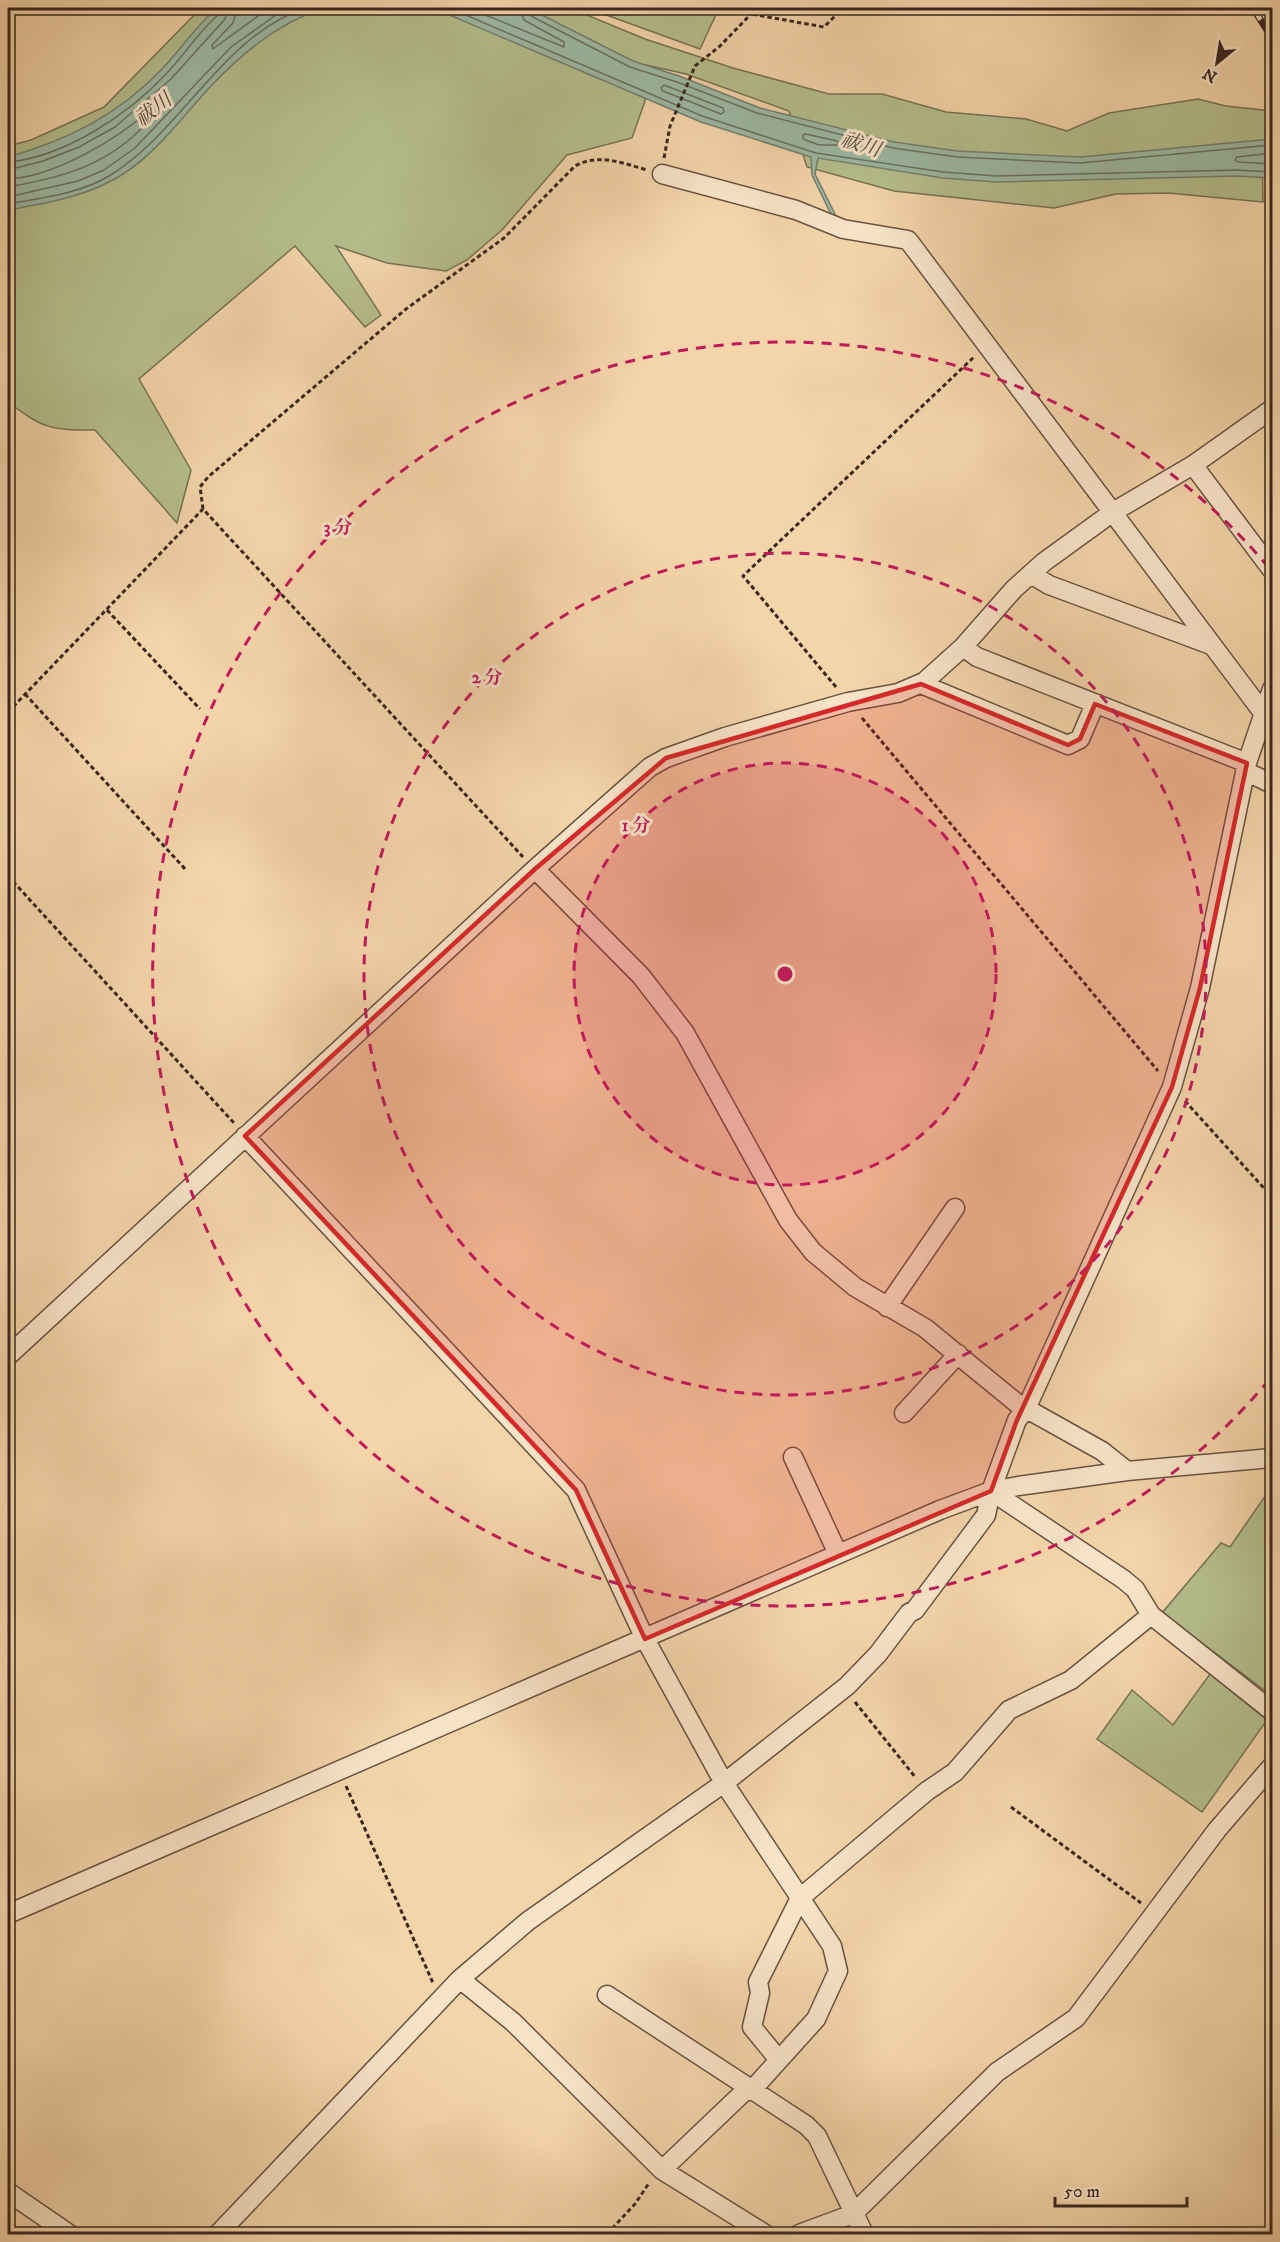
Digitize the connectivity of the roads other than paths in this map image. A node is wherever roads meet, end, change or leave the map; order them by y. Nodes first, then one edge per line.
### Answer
1 (662, 174) road end
2 (1271, 413) edge
3 (1193, 465) junction
4 (1113, 512) junction
5 (1272, 570) edge
6 (1031, 574) junction
7 (1211, 645) junction
8 (963, 646) junction
9 (921, 684) junction
10 (1272, 689) edge
11 (1095, 704) junction
12 (1264, 714) junction
13 (1246, 767) junction
14 (1272, 784) edge
15 (535, 869) junction
16 (245, 1136) junction
17 (955, 1208) dead end
18 (887, 1307) junction
19 (958, 1354) junction
20 (8, 1356) edge
21 (1026, 1409) junction
22 (904, 1413) dead end
23 (793, 1457) dead end
24 (1272, 1458) edge
25 (1127, 1471) junction
26 (991, 1491) junction
27 (838, 1554) junction
28 (1151, 1615) junction
29 (645, 1639) junction
30 (1272, 1711) edge
31 (1272, 1766) edge
32 (724, 1783) junction
33 (800, 1898) junction
34 (8, 1914) edge
35 (460, 1979) junction
36 (607, 1995) dead end
37 (779, 2060) junction
38 (749, 2090) junction
39 (660, 2168) junction
40 (8, 2192) edge
41 (854, 2214) junction
42 (69, 2235) edge
43 (218, 2235) edge
44 (765, 2235) edge
45 (799, 2235) edge
46 (864, 2235) edge

1 - 4 street
2 - 3 street
3 - 4 street
3 - 5 street
4 - 6 street
4 - 7 street
6 - 7 street
6 - 8 street
7 - 12 street
8 - 9 street
8 - 11 street
9 - 11 street
9 - 15 street
10 - 12 street
11 - 13 street
12 - 13 street
13 - 14 street
13 - 21 street
15 - 16 street
15 - 18 street
16 - 20 street
16 - 29 street
17 - 18 street
18 - 19 street
19 - 21 street
19 - 22 street
21 - 25 street
21 - 26 street
23 - 27 street
24 - 25 street
25 - 26 street
26 - 27 street
26 - 28 street
26 - 32 street
27 - 29 street
28 - 30 street
28 - 33 street
29 - 32 street
29 - 34 street
31 - 41 street
32 - 33 street
32 - 35 street
33 - 37 street
33 - 37 street
35 - 39 street
35 - 43 street
36 - 38 street
37 - 38 street
38 - 39 street
38 - 41 street
39 - 44 street
40 - 42 street
41 - 45 street
41 - 46 street

